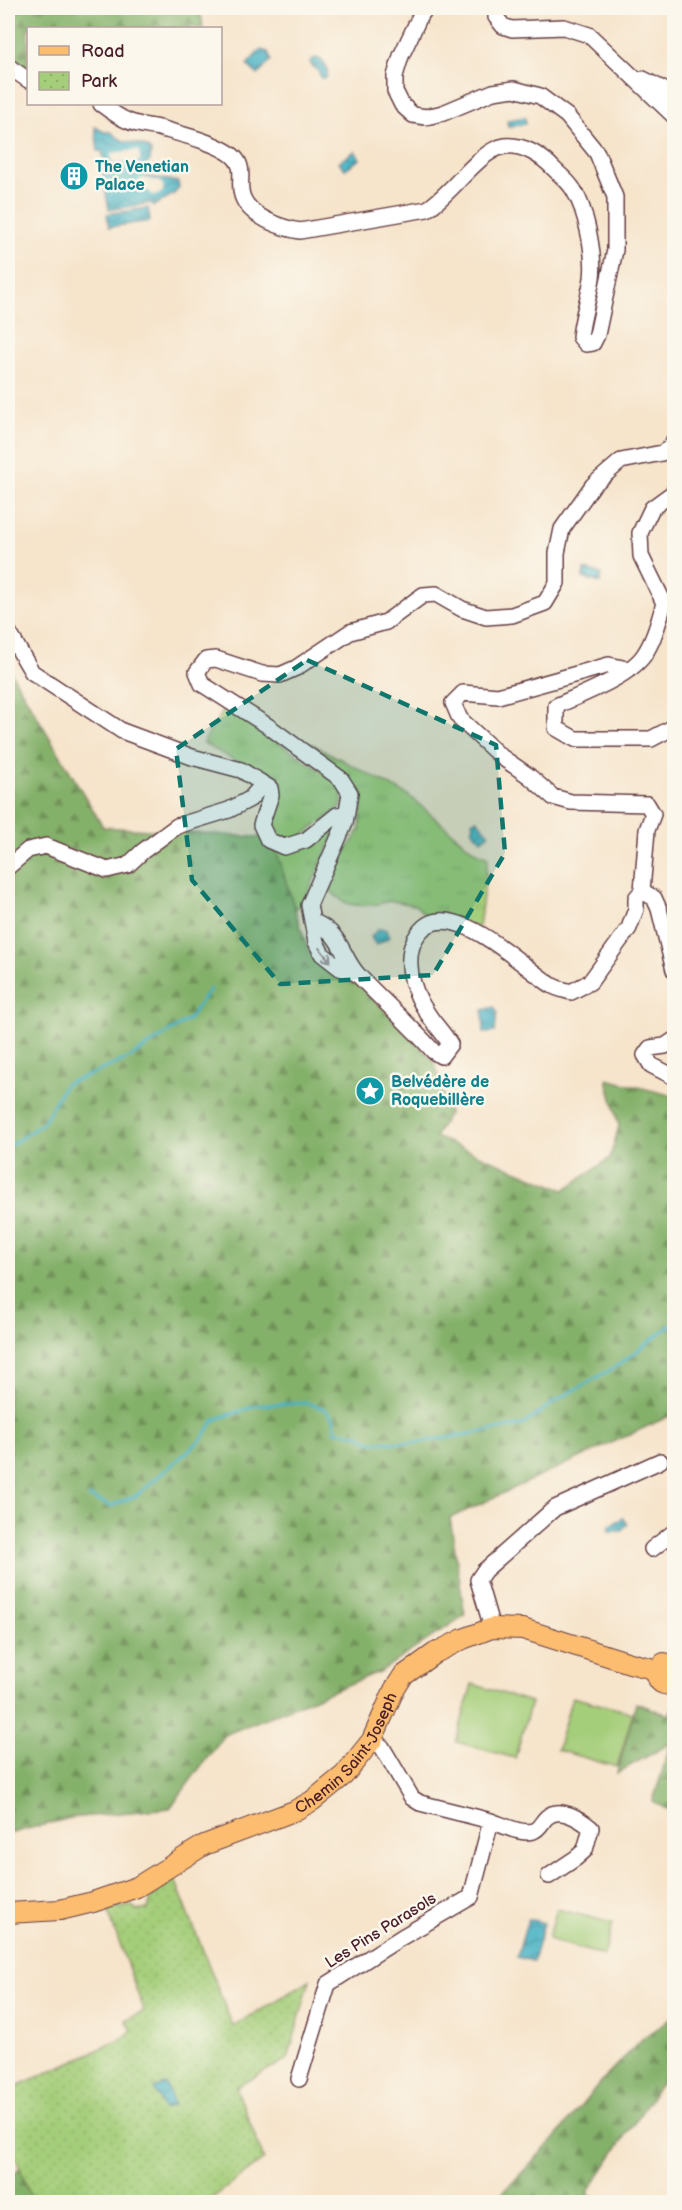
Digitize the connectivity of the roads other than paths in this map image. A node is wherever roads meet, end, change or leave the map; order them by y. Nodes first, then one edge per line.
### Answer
1 (426, 8) edge
2 (498, 8) edge
3 (8, 66) edge
4 (634, 77) junction
5 (27, 79) edge
6 (675, 95) edge
7 (103, 105) edge
8 (675, 116) edge
9 (675, 440) edge
10 (675, 492) edge
11 (8, 631) edge
12 (627, 669) junction
13 (460, 719) junction
14 (675, 727) edge
15 (463, 737) dead end
16 (263, 784) junction
17 (347, 813) junction
18 (8, 867) edge
19 (642, 891) junction
20 (312, 921) junction
21 (675, 970) edge
22 (356, 973) junction
23 (675, 1040) edge
24 (675, 1077) edge
25 (660, 1461) dead end
26 (675, 1532) edge
27 (652, 1549) dead end
28 (492, 1628) junction
29 (669, 1664) edge
30 (675, 1683) edge
31 (372, 1740) junction
32 (491, 1821) junction
33 (549, 1876) dead end
34 (8, 1908) edge
35 (27, 1912) junction
36 (8, 1913) edge
37 (299, 2079) dead end

1 - 7 street
2 - 4 street
3 - 5 street
4 - 6 street
4 - 8 street
9 - 17 street
10 - 12 street
11 - 16 street
12 - 13 street
12 - 14 street
13 - 15 street
13 - 19 street
16 - 17 street
16 - 18 street
17 - 20 street
19 - 21 street
19 - 22 street
20 - 22 street
20 -> 22 street
23 - 24 street
25 - 28 street
26 - 27 street
28 - 29 main road, Chemin Saint-Joseph
28 - 31 main road, Chemin Saint-Joseph
29 - 30 main road
31 - 32 street
31 - 35 main road, Chemin Saint-Joseph
32 - 33 street
32 - 37 street, Les Pins Parasols
34 - 35 main road, Chemin Saint-Joseph
35 - 36 main road, Chemin Saint-Joseph

